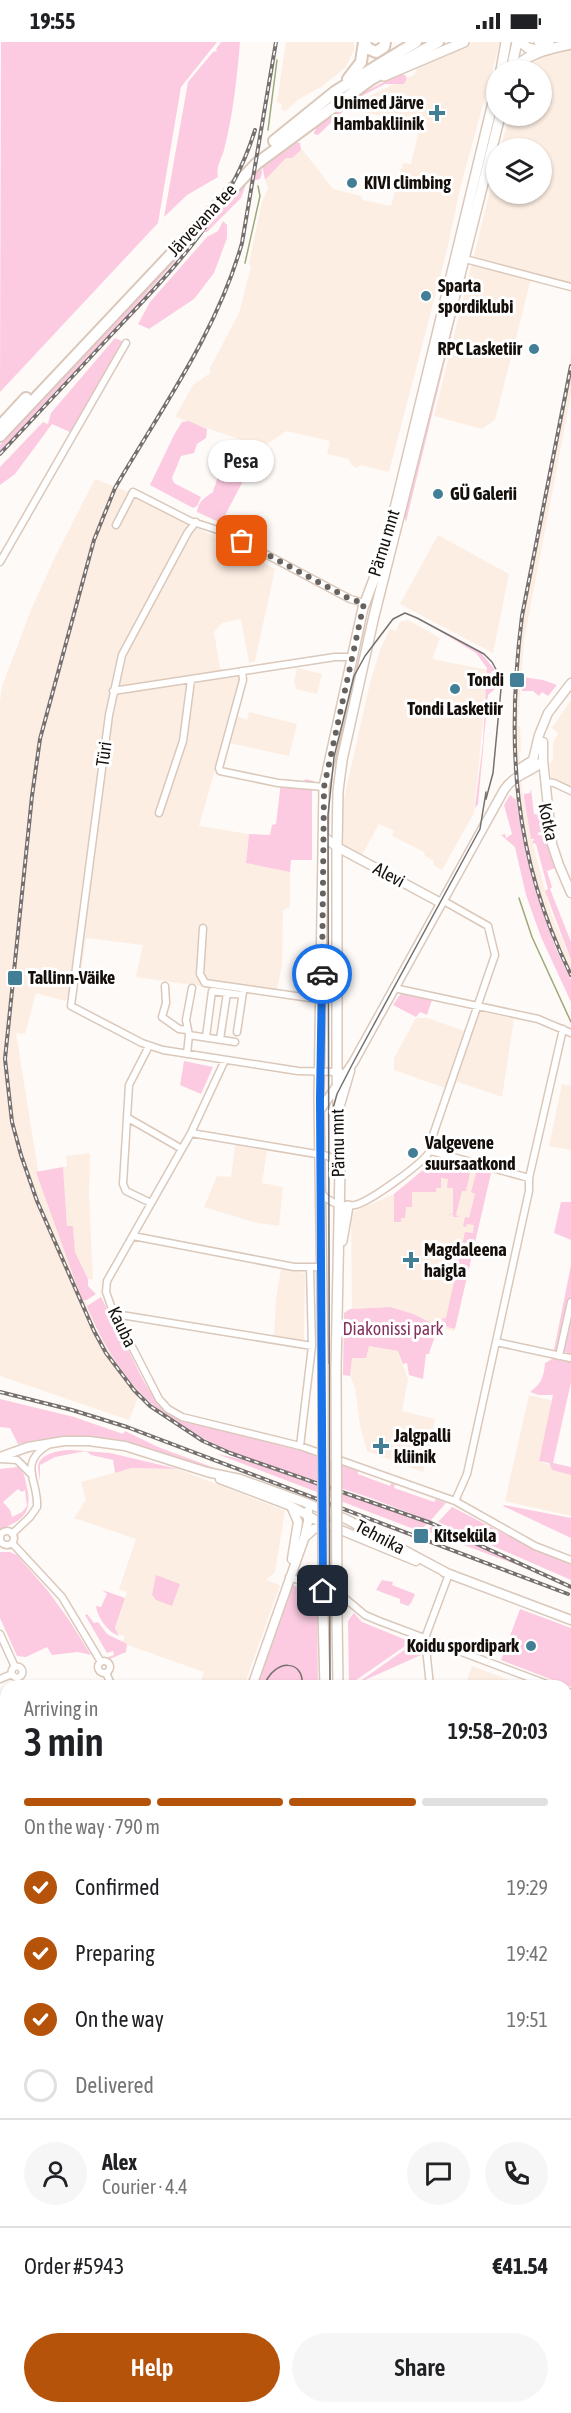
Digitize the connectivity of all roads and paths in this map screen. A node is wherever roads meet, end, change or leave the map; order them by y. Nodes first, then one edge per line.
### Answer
1 (365, 42) edge
2 (385, 42) edge
3 (416, 42) edge
4 (438, 42) edge
5 (464, 42) edge
6 (506, 42) edge
7 (519, 42) edge
8 (549, 42) edge
9 (571, 44) edge
10 (541, 47) edge
11 (503, 60) edge
12 (514, 60) edge
13 (522, 60) edge
14 (370, 80) junction
15 (336, 91) junction
16 (487, 126) edge
17 (498, 126) edge
18 (465, 259) junction
19 (571, 287) edge
20 (126, 343) dead end
21 (0, 426) edge
22 (0, 436) edge
23 (196, 522) junction
24 (116, 525) dead end
25 (0, 562) edge
26 (364, 603) junction
27 (374, 616) junction
28 (351, 657) junction
29 (242, 671) junction
30 (191, 680) junction
31 (571, 683) edge
32 (113, 692) junction
33 (564, 694) junction
34 (537, 764) junction
35 (542, 779) junction
36 (324, 787) junction
37 (571, 791) edge
38 (159, 813) dead end
39 (323, 836) junction
40 (337, 847) junction
41 (571, 893) edge
42 (441, 901) junction
43 (203, 928) dead end
44 (165, 986) dead end
45 (192, 988) dead end
46 (394, 988) junction
47 (242, 992) junction
48 (227, 993) junction
49 (322, 997) junction
50 (477, 1006) junction
51 (563, 1029) junction
52 (188, 1032) junction
53 (237, 1032) dead end
54 (571, 1033) edge
55 (206, 1037) junction
56 (220, 1040) junction
57 (235, 1042) dead end
58 (148, 1046) junction
59 (187, 1054) junction
60 (225, 1060) junction
61 (353, 1062) junction
62 (348, 1071) junction
63 (337, 1072) junction
64 (320, 1073) junction
65 (337, 1083) junction
66 (320, 1110) junction
67 (339, 1111) junction
68 (128, 1118) junction
69 (191, 1133) junction
70 (182, 1149) junction
71 (431, 1150) junction
72 (320, 1155) junction
73 (340, 1169) junction
74 (529, 1178) junction
75 (321, 1193) junction
76 (151, 1203) junction
77 (343, 1205) junction
78 (133, 1236) junction
79 (322, 1267) junction
80 (310, 1268) junction
81 (571, 1302) edge
82 (115, 1314) junction
83 (496, 1342) junction
84 (312, 1346) junction
85 (559, 1356) junction
86 (570, 1358) edge
87 (54, 1442) junction
88 (300, 1446) junction
89 (0, 1458) edge
90 (207, 1472) junction
91 (31, 1474) junction
92 (455, 1501) junction
93 (304, 1502) junction
94 (291, 1506) junction
95 (308, 1515) junction
96 (298, 1522) junction
97 (330, 1526) junction
98 (367, 1530) junction
99 (12, 1534) junction
100 (304, 1539) junction
101 (1, 1542) edge
102 (12, 1543) junction
103 (571, 1560) edge
104 (449, 1574) junction
105 (290, 1577) junction
106 (571, 1620) edge
107 (0, 1634) edge
108 (426, 1638) junction
109 (15, 1667) junction
110 (12, 1674) junction
111 (20, 1677) junction
112 (0, 1679) edge
113 (21, 1680) edge
114 (109, 1680) edge
115 (254, 1680) edge
116 (325, 1680) edge
117 (338, 1680) edge
118 (430, 1680) edge
119 (536, 1680) edge

1 - 2 highway
1 - 15 highway
3 - 15 highway, Järvevana tee
4 - 14 highway, Järvevana tee
5 - 14 main road
6 - 11 main road
7 - 10 main road
7 - 12 main road
8 - 10 main road
9 - 10 main road
10 - 13 main road
14 - 22 highway, Järvevana tee
15 - 21 highway, Järvevana tee
16 - 26 main road, Pärnu mnt
17 - 18 main road, Pärnu mnt
18 - 19 street
18 - 27 main road, Pärnu mnt
20 - 25 street
23 - 24 street
23 - 26 street
23 - 32 street, Türi
26 - 27 main road
26 - 28 main road, Pärnu mnt
27 - 40 main road, Pärnu mnt
28 - 29 street
28 - 36 main road, Pärnu mnt
29 - 30 street
29 - 36 street
30 - 32 street
30 - 38 street
31 - 33 street
32 - 58 street, Türi
33 - 34 street
33 - 34 street
34 - 35 street
34 - 35 street
34 - 42 street
35 - 37 street
35 - 41 street, Kotka
36 - 39 main road, Pärnu mnt
39 - 40 street, Alevi
39 - 49 main road, Pärnu mnt
40 - 42 street, Alevi
40 - 63 main road, Pärnu mnt
42 - 46 street
42 - 50 street
43 - 47 street
44 - 52 street
45 - 52 street
46 - 50 street
46 - 61 street
47 - 48 street
47 - 49 street
47 - 53 street
48 - 55 street
48 - 56 street
49 - 64 main road, Pärnu mnt
50 - 51 street
50 - 71 street
51 - 54 street
51 - 74 street
52 - 55 street
52 - 59 street
55 - 56 street
56 - 57 street
58 - 59 street
58 - 68 street
59 - 60 street
60 - 64 street
60 - 69 street, Kauba
61 - 62 street
61 - 67 street
62 - 63 street
62 - 65 street
63 - 64 street
63 - 65 main road, Pärnu mnt
64 - 66 main road, Pärnu mnt
65 - 66 street
65 - 67 main road, Pärnu mnt
66 - 72 main road, Pärnu mnt
67 - 73 main road, Pärnu mnt
68 - 70 street
68 - 76 street
69 - 70 street, Kauba
69 - 72 street
70 - 76 street, Kauba
71 - 74 street
71 - 77 street
72 - 73 street
72 - 75 main road, Pärnu mnt
73 - 77 main road, Pärnu mnt
74 - 83 street
75 - 77 street
75 - 79 main road, Pärnu mnt
76 - 78 street, Kauba
77 - 117 main road, Pärnu mnt, bridge
78 - 80 street
78 - 82 street, Kauba
79 - 80 street
79 - 116 main road, Pärnu mnt, bridge
80 - 84 street
81 - 85 street
82 - 84 street
82 - 88 street, Kauba
83 - 85 street
83 - 92 street
84 - 88 street
85 - 86 street
87 - 89 street, Tehnika
87 - 90 street, Tehnika
87 - 91 street
88 - 92 street, Kauba
89 - 91 street
90 - 93 street, Tehnika
90 - 94 street, Tehnika
91 - 99 street
92 - 103 street, Kauba
93 - 95 street
93 - 98 street, Tehnika
94 - 95 street, Tehnika
94 - 96 street
95 - 96 street
95 - 97 street, Tehnika
95 - 98 street
95 - 100 street
96 - 105 street
97 - 100 street
97 - 104 street, Tehnika
98 - 104 street, Tehnika
99 - 101 street
99 - 102 street
100 - 105 street
101 - 102 street
102 - 114 street
104 - 106 street, Tehnika
104 - 108 street
105 - 108 street
105 - 115 street
107 - 109 street
108 - 118 street
108 - 119 street
109 - 110 street
109 - 111 street
110 - 111 street
110 - 112 street
111 - 113 street

